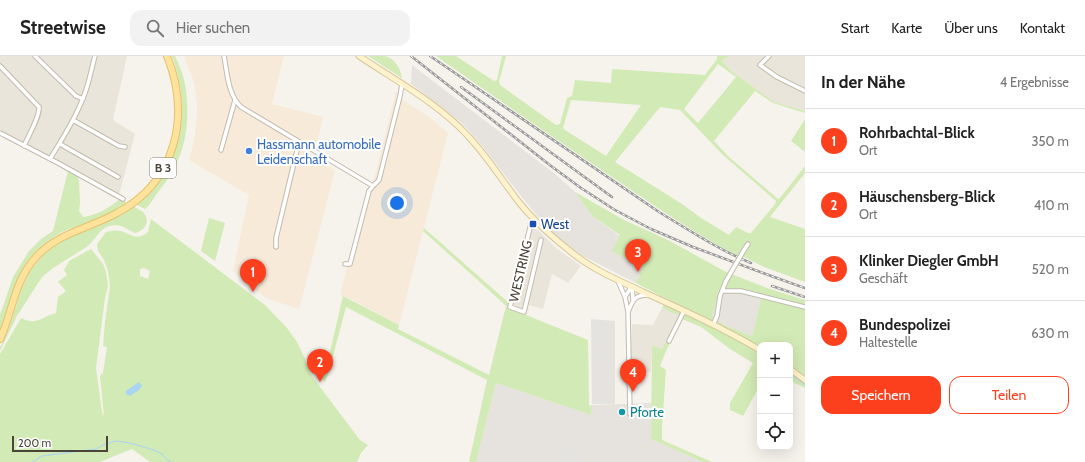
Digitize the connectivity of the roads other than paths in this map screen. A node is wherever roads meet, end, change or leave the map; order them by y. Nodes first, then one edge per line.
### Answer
1 (35, 56) edge
2 (95, 56) edge
3 (167, 56) edge
4 (224, 56) edge
5 (359, 56) edge
6 (769, 56) edge
7 (0, 66) edge
8 (402, 84) junction
9 (805, 91) edge
10 (83, 99) junction
11 (235, 100) junction
12 (73, 120) junction
13 (0, 133) edge
14 (299, 142) junction
15 (60, 144) junction
16 (24, 146) junction
17 (125, 147) dead end
18 (221, 150) dead end
19 (50, 159) junction
20 (118, 177) dead end
21 (372, 186) junction
22 (123, 199) dead end
23 (534, 220) junction
24 (541, 240) dead end
25 (748, 244) dead end
26 (276, 247) dead end
27 (345, 264) dead end
28 (618, 280) junction
29 (632, 287) junction
30 (722, 292) junction
31 (650, 295) junction
32 (625, 297) junction
33 (633, 300) junction
34 (805, 307) edge
35 (684, 311) junction
36 (628, 312) junction
37 (713, 325) junction
38 (0, 338) edge
39 (668, 341) dead end
40 (757, 348) edge
41 (793, 371) edge
42 (805, 380) edge
43 (630, 414) dead end

1 - 10 street
2 - 10 street
3 - 38 main road, B 3
4 - 11 street
5 - 8 main road
6 - 9 street
7 - 16 street
8 - 21 street
8 - 23 main road
10 - 12 street
11 - 14 street
11 - 18 street
12 - 15 street
12 - 17 street
13 - 16 street
14 - 21 street
14 - 26 street
15 - 19 street
15 - 20 street
16 - 19 street
19 - 22 street
21 - 27 street
23 - 24 street, WESTRING
23 - 28 main road
25 - 30 street, bridge
28 - 29 main road
28 - 32 street
29 - 31 main road
29 - 32 street
29 - 33 street
30 - 34 street
30 - 37 street
31 - 33 street
31 - 35 main road
32 - 36 street
33 - 36 street
35 - 37 main road
35 - 39 street
36 - 43 street
37 - 40 main road
41 - 42 main road

